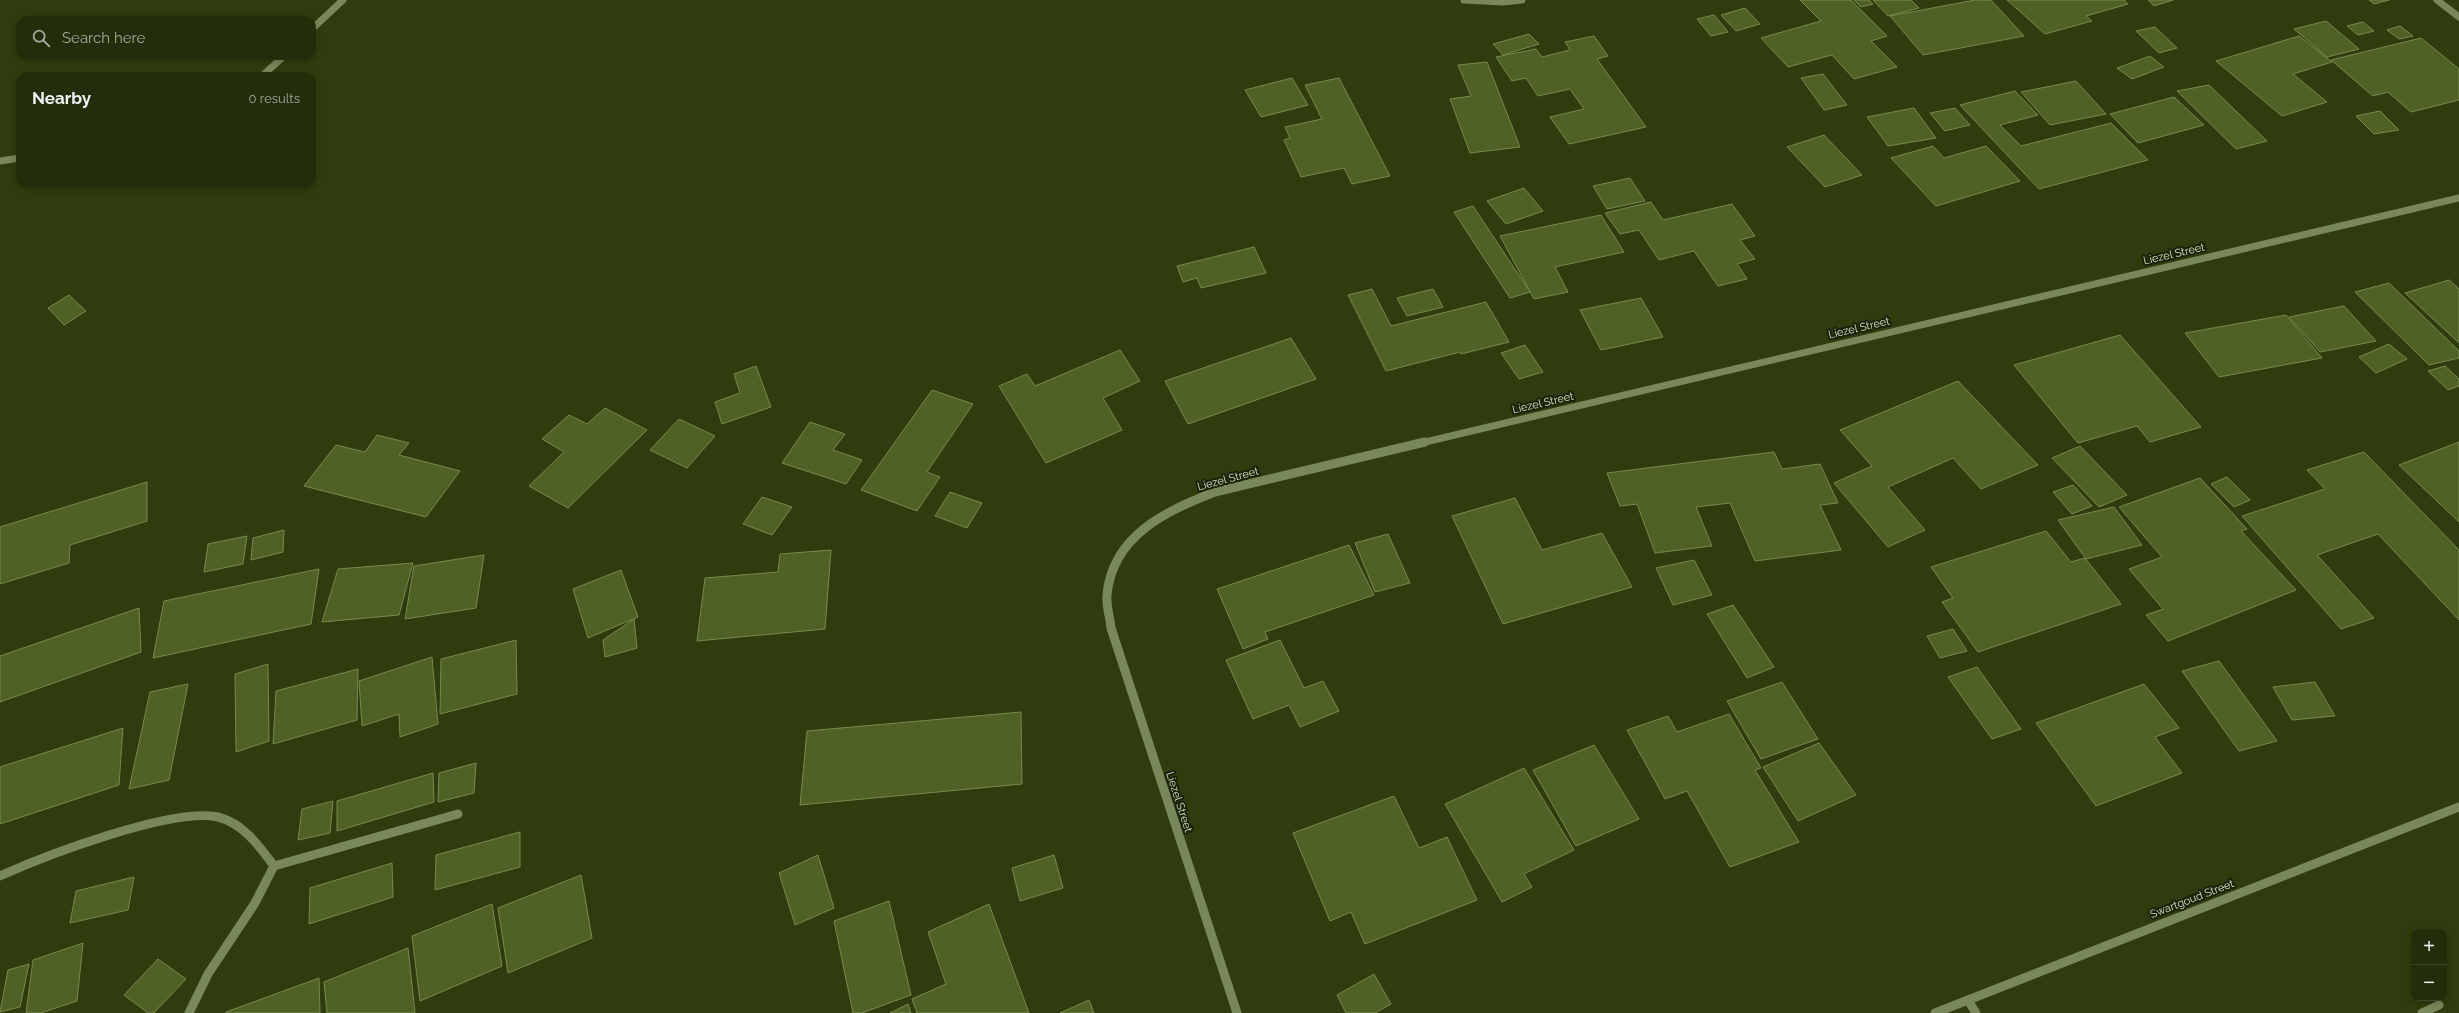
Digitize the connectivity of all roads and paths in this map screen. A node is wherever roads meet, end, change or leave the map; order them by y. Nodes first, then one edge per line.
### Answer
1 (343, 0) edge
2 (1465, 0) edge
3 (1522, 0) edge
4 (2437, 0) edge
5 (2459, 17) edge
6 (316, 26) edge
7 (280, 60) edge
8 (266, 72) edge
9 (16, 159) edge
10 (0, 161) edge
11 (2459, 198) edge
12 (2459, 807) edge
13 (458, 814) dead end
14 (274, 866) junction
15 (0, 876) edge
16 (1968, 1000) junction
17 (2439, 1006) dead end
18 (189, 1013) edge
19 (1237, 1013) edge
20 (1935, 1013) edge
21 (1976, 1013) edge
22 (2422, 1013) edge

1 - 6 street
2 - 3 street
4 - 5 street
7 - 8 street
9 - 10 street
11 - 19 street, Liezel Street
12 - 16 street, Swartgoud Street
13 - 14 street
14 - 15 street
14 - 18 street
16 - 20 street, Swartgoud Street
16 - 21 street
17 - 22 street

